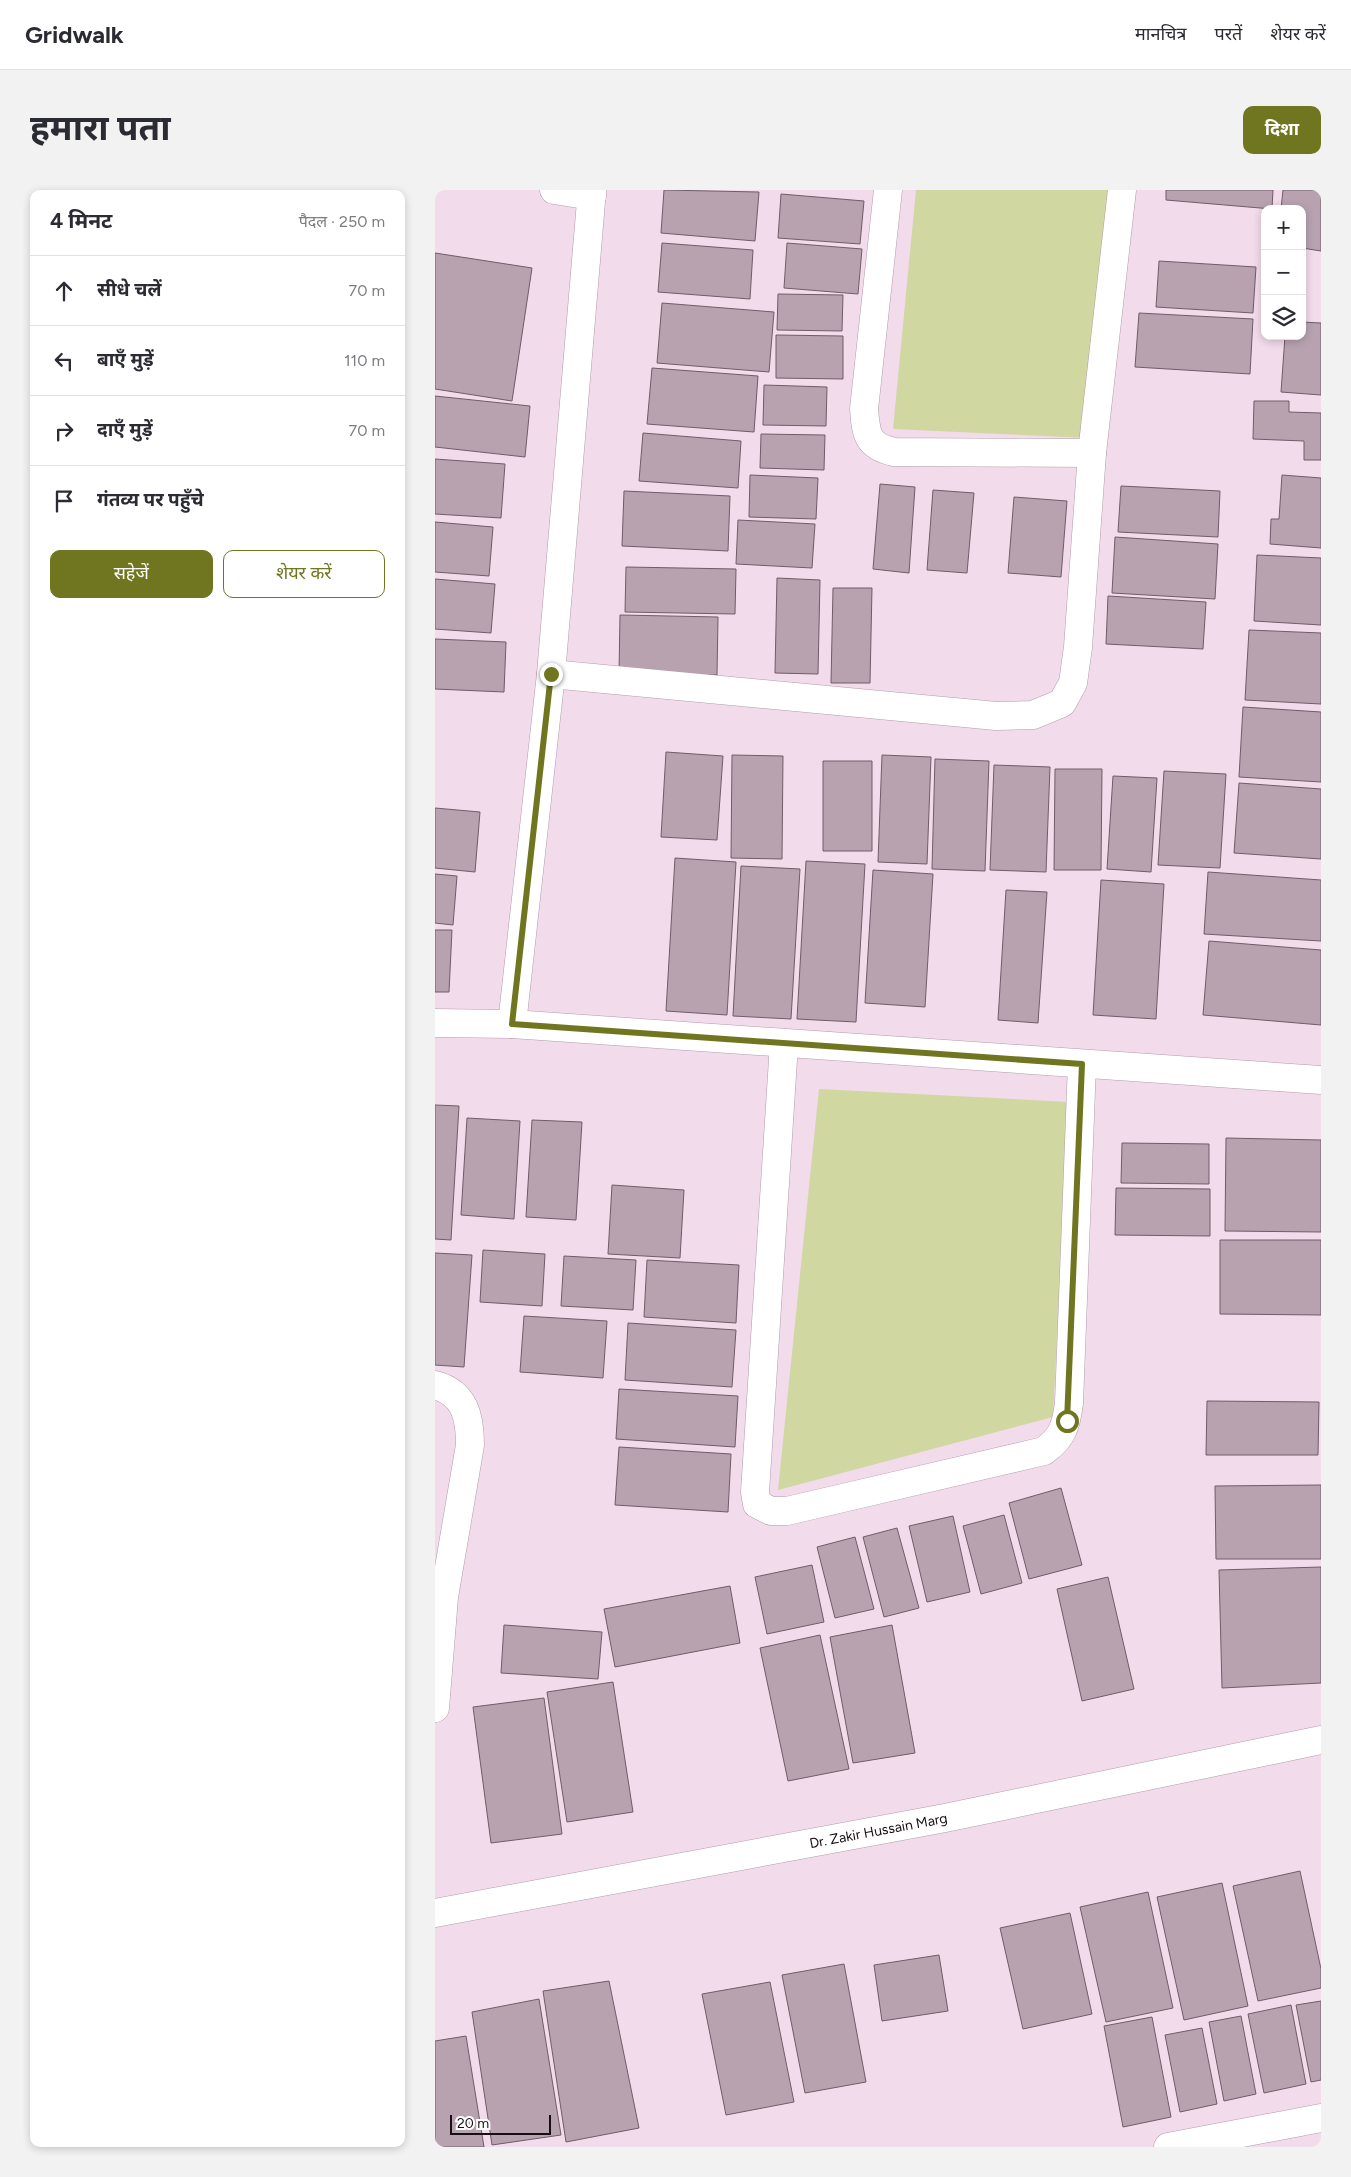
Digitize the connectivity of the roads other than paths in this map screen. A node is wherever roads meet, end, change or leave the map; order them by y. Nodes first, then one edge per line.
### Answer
1 (554, 190) edge
2 (888, 190) edge
3 (1122, 190) edge
4 (592, 193) edge
5 (1091, 453) junction
6 (551, 674) junction
7 (435, 1023) edge
8 (512, 1024) junction
9 (784, 1044) junction
10 (1082, 1064) junction
11 (1321, 1080) edge
12 (435, 1385) edge
13 (435, 1708) edge
14 (1321, 1740) edge
15 (435, 1913) edge
16 (1321, 2118) edge
17 (1168, 2147) edge

1 - 4 street
2 - 5 street
3 - 5 street
4 - 6 street
5 - 6 street
6 - 8 street
7 - 8 street
8 - 9 street
9 - 10 street
9 - 10 street
10 - 11 street
12 - 13 street
14 - 15 street, Dr. Zakir Hussain Marg
16 - 17 street

